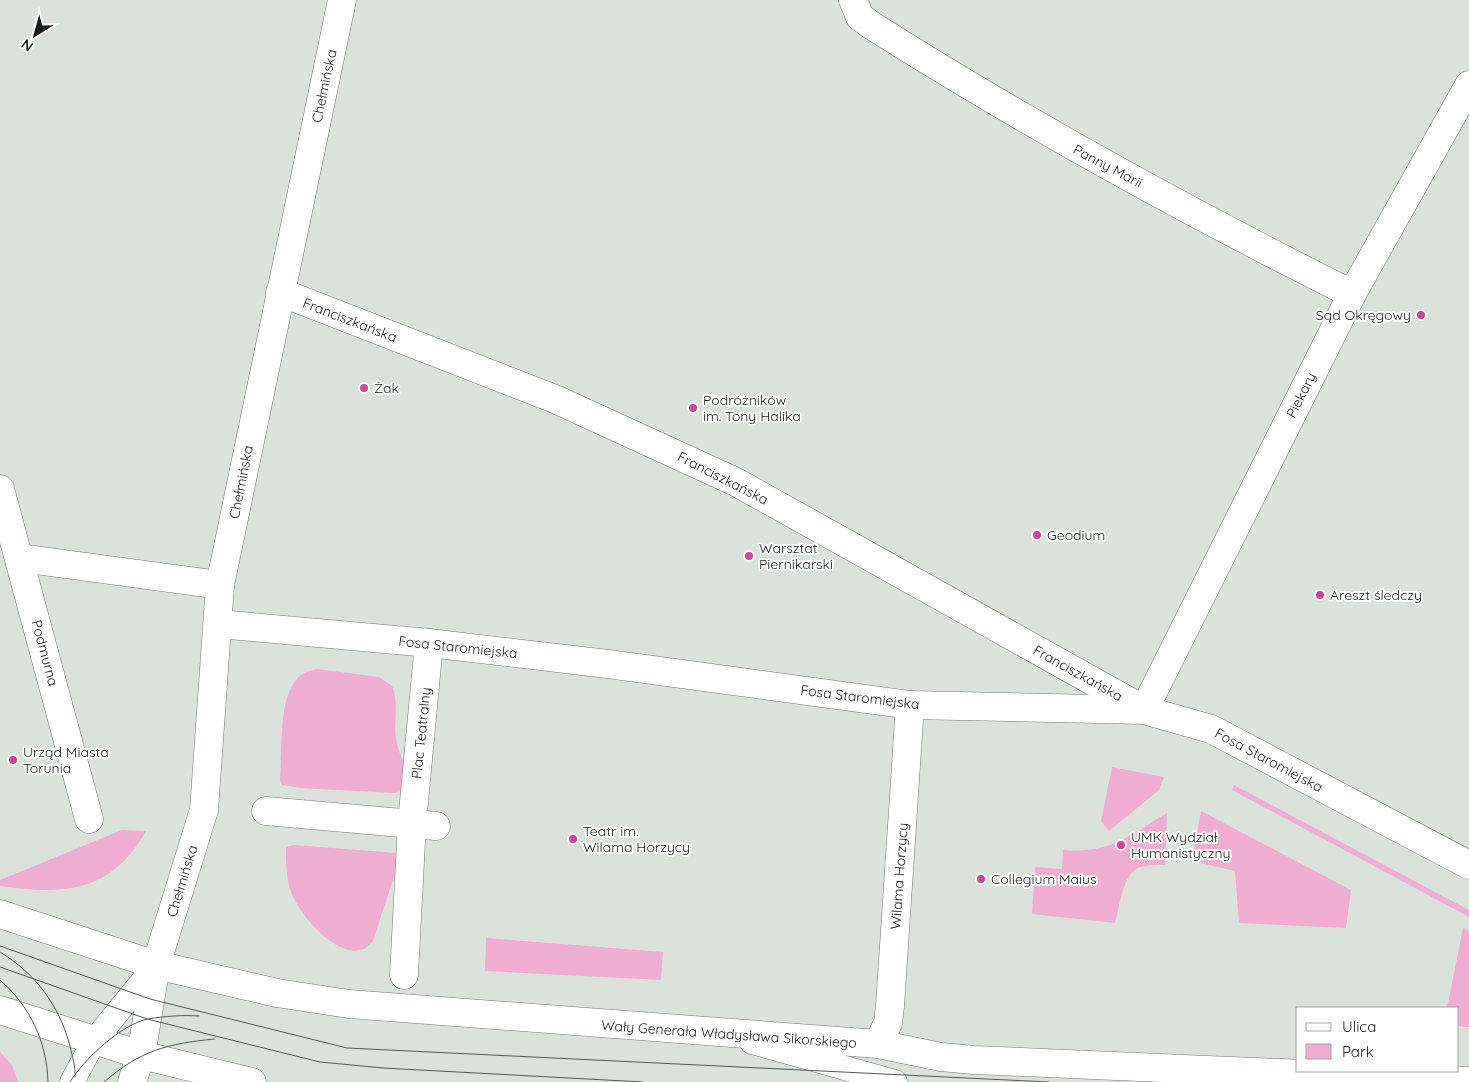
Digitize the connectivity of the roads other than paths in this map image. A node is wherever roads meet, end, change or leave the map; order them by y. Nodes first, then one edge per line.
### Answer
1 (342, 0) edge
2 (853, 0) edge
3 (1469, 86) edge
4 (280, 292) junction
5 (1352, 294) junction
6 (0, 489) edge
7 (20, 558) junction
8 (220, 585) junction
9 (218, 624) junction
10 (429, 643) junction
11 (910, 705) junction
12 (1144, 710) junction
13 (266, 811) dead end
14 (89, 819) dead end
15 (424, 825) junction
16 (1469, 865) edge
17 (0, 914) edge
18 (156, 965) junction
19 (404, 974) dead end
20 (0, 1010) edge
21 (719, 1033) junction
22 (94, 1041) junction
23 (878, 1044) junction
24 (141, 1055) junction
25 (1469, 1081) edge
26 (72, 1082) edge
27 (132, 1082) edge
28 (252, 1082) edge
29 (895, 1082) edge

1 - 4 street, Chełmińska
2 - 5 street, Panny Marii
3 - 5 street, Piekary
4 - 8 street, Chełmińska
4 - 12 street, Franciszkańska
5 - 12 street, Piekary
6 - 7 street, Podmurna
7 - 8 street
7 - 14 street, Podmurna
8 - 9 street, Chełmińska
9 - 10 street, Fosa Staromiejska
9 - 18 street, Chełmińska
10 - 11 street, Fosa Staromiejska
10 - 15 street, Plac Teatralny
11 - 12 street, Fosa Staromiejska
11 - 23 street, Wilama Horzycy
12 - 16 street, Fosa Staromiejska
13 - 15 street
15 - 19 street, Plac Teatralny
17 - 18 street, Wały Generała Władysława Sikorskiego
18 - 21 street, Wały Generała Władysława Sikorskiego
18 - 22 lane
18 - 24 street, Chełmińska
20 - 22 street
21 - 23 street, Wały Generała Władysława Sikorskiego
21 - 29 lane
22 - 24 street
22 - 26 lane
23 - 25 street, Wały Generała Władysława Sikorskiego
24 - 27 street, Chełmińska
24 - 28 street

